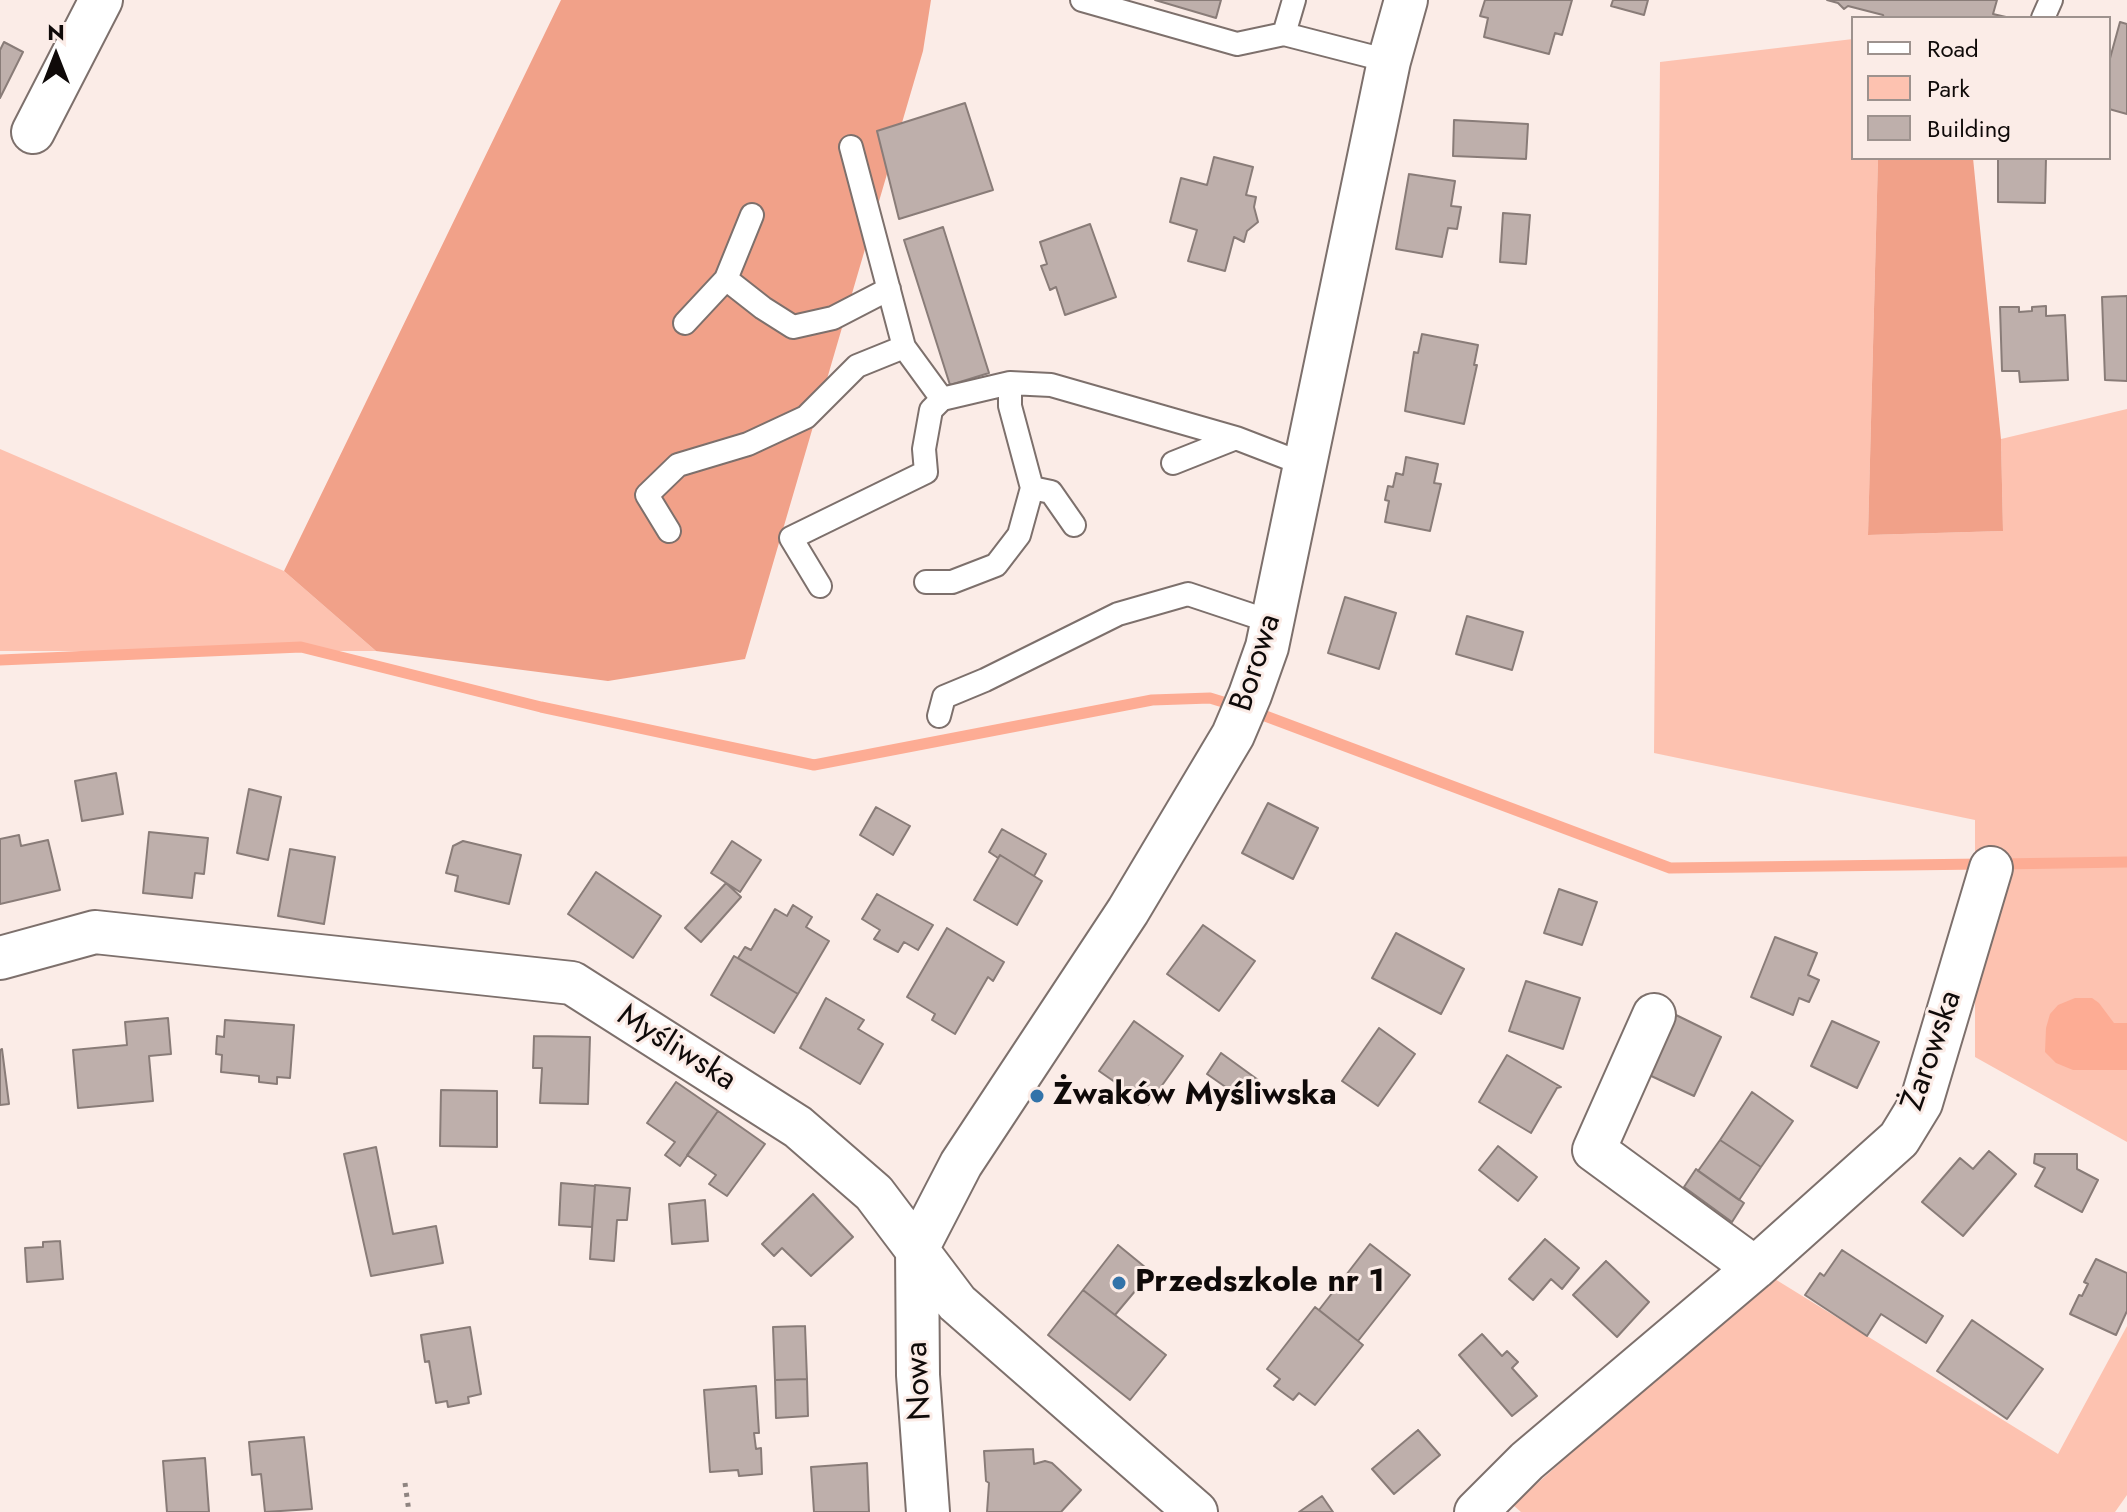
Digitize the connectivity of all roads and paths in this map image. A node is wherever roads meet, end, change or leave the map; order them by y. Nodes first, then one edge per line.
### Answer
1 (101, 0) edge
2 (1082, 0) edge
3 (1294, 0) edge
4 (1406, 0) edge
5 (1284, 34) junction
6 (1389, 61) junction
7 (33, 132) dead end
8 (851, 147) dead end
9 (752, 215) dead end
10 (726, 279) junction
11 (889, 289) junction
12 (685, 323) dead end
13 (904, 347) junction
14 (1010, 383) junction
15 (942, 399) junction
16 (1236, 438) junction
17 (1173, 463) dead end
18 (1306, 465) junction
19 (1032, 488) junction
20 (1074, 525) dead end
21 (669, 531) dead end
22 (926, 582) dead end
23 (820, 586) dead end
24 (1272, 622) junction
25 (939, 716) dead end
26 (1991, 868) dead end
27 (0, 958) edge
28 (1654, 1015) dead end
29 (917, 1249) junction
30 (1755, 1268) junction
31 (405, 1483) dead end
32 (409, 1512) edge
33 (928, 1512) edge
34 (1196, 1512) edge
35 (1476, 1512) edge

1 - 7 street
2 - 5 lane
3 - 5 lane
4 - 6 street, Borowa
5 - 6 lane
6 - 18 street, Borowa
8 - 11 lane
9 - 10 lane
10 - 11 lane
10 - 12 lane
11 - 13 lane
13 - 15 lane
13 - 21 lane
14 - 15 lane
14 - 16 lane
14 - 19 lane
15 - 23 lane
16 - 17 lane
16 - 18 lane
18 - 24 street, Borowa
19 - 20 lane
19 - 22 lane
24 - 25 lane
24 - 29 street, Borowa
26 - 30 street, Żarowska
27 - 29 street, Myśliwska
28 - 30 street
29 - 33 street, Nowa
29 - 34 street, Myśliwska
30 - 35 street, Żarowska
31 - 32 path

